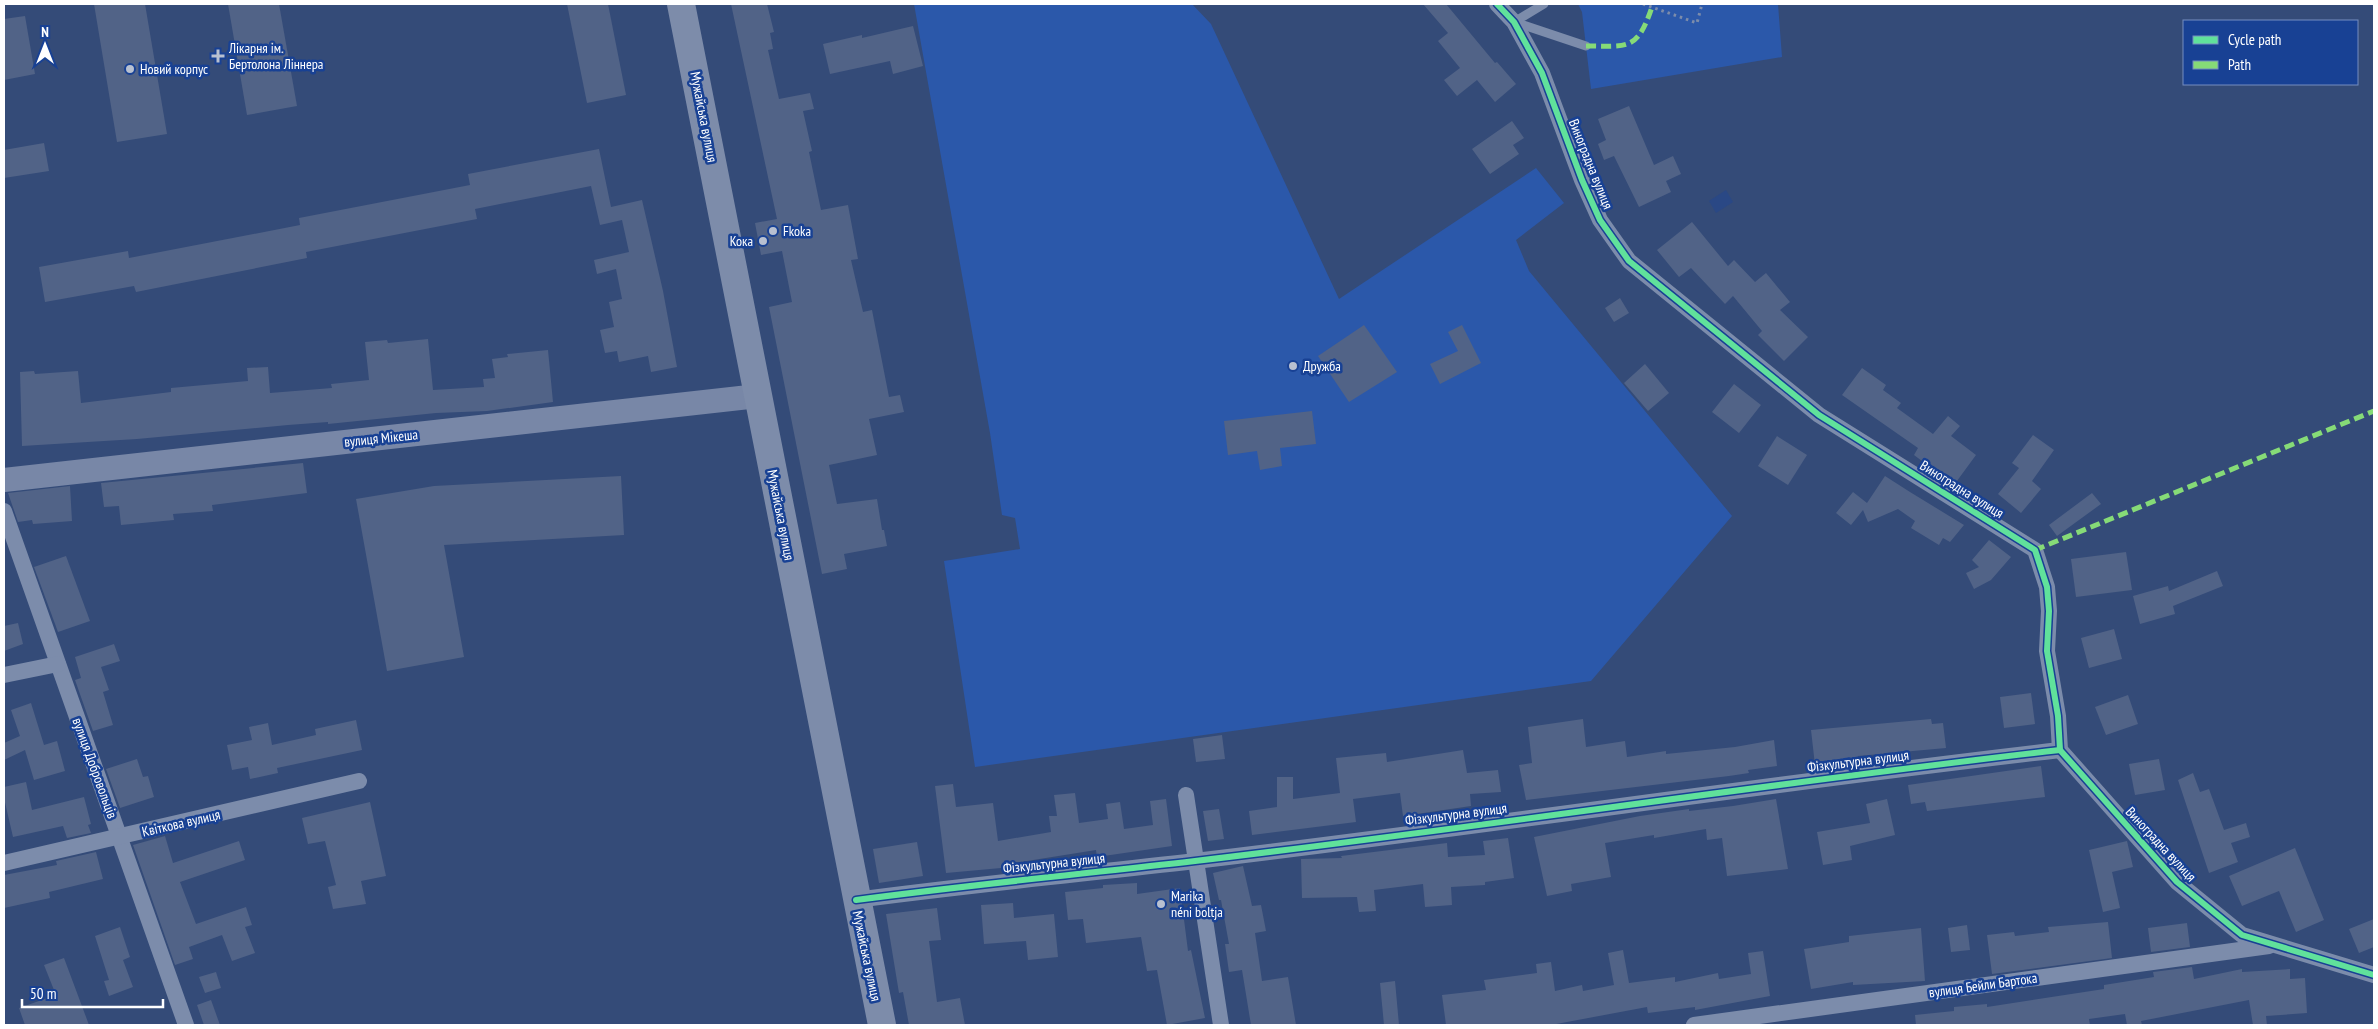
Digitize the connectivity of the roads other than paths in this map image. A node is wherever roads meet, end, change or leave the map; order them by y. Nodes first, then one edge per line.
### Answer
1 (681, 4) edge
2 (1497, 4) edge
3 (1544, 4) edge
4 (1514, 22) junction
5 (1586, 46) dead end
6 (758, 396) junction
7 (4, 480) edge
8 (4, 511) edge
9 (58, 664) junction
10 (4, 675) edge
11 (2060, 750) junction
12 (358, 781) dead end
13 (1186, 795) dead end
14 (120, 837) junction
15 (1195, 861) junction
16 (4, 863) edge
17 (856, 900) junction
18 (2273, 945) junction
19 (2374, 975) edge
20 (184, 1025) edge
21 (882, 1025) edge
22 (1221, 1025) edge
23 (1694, 1025) edge

1 - 6 highway, Мужайська вулиця
2 - 4 street, Виноградна вулиця
3 - 4 lane
4 - 5 lane
4 - 11 street, Виноградна вулиця
6 - 7 main road, вулиця Мікеша
6 - 17 highway, Мужайська вулиця
8 - 9 street, вулиця Добровольців
9 - 10 street
9 - 14 street, вулиця Добровольців
11 - 15 street, Фізкультурна вулиця
11 - 18 street, Виноградна вулиця
12 - 14 street, Квіткова вулиця
13 - 15 street
14 - 16 street, Квіткова вулиця
14 - 20 street, вулиця Добровольців
15 - 17 street, Фізкультурна вулиця
15 - 22 street
17 - 21 highway, Мужайська вулиця
18 - 19 street, Виноградна вулиця
18 - 23 street, вулиця Бейли Бартока

